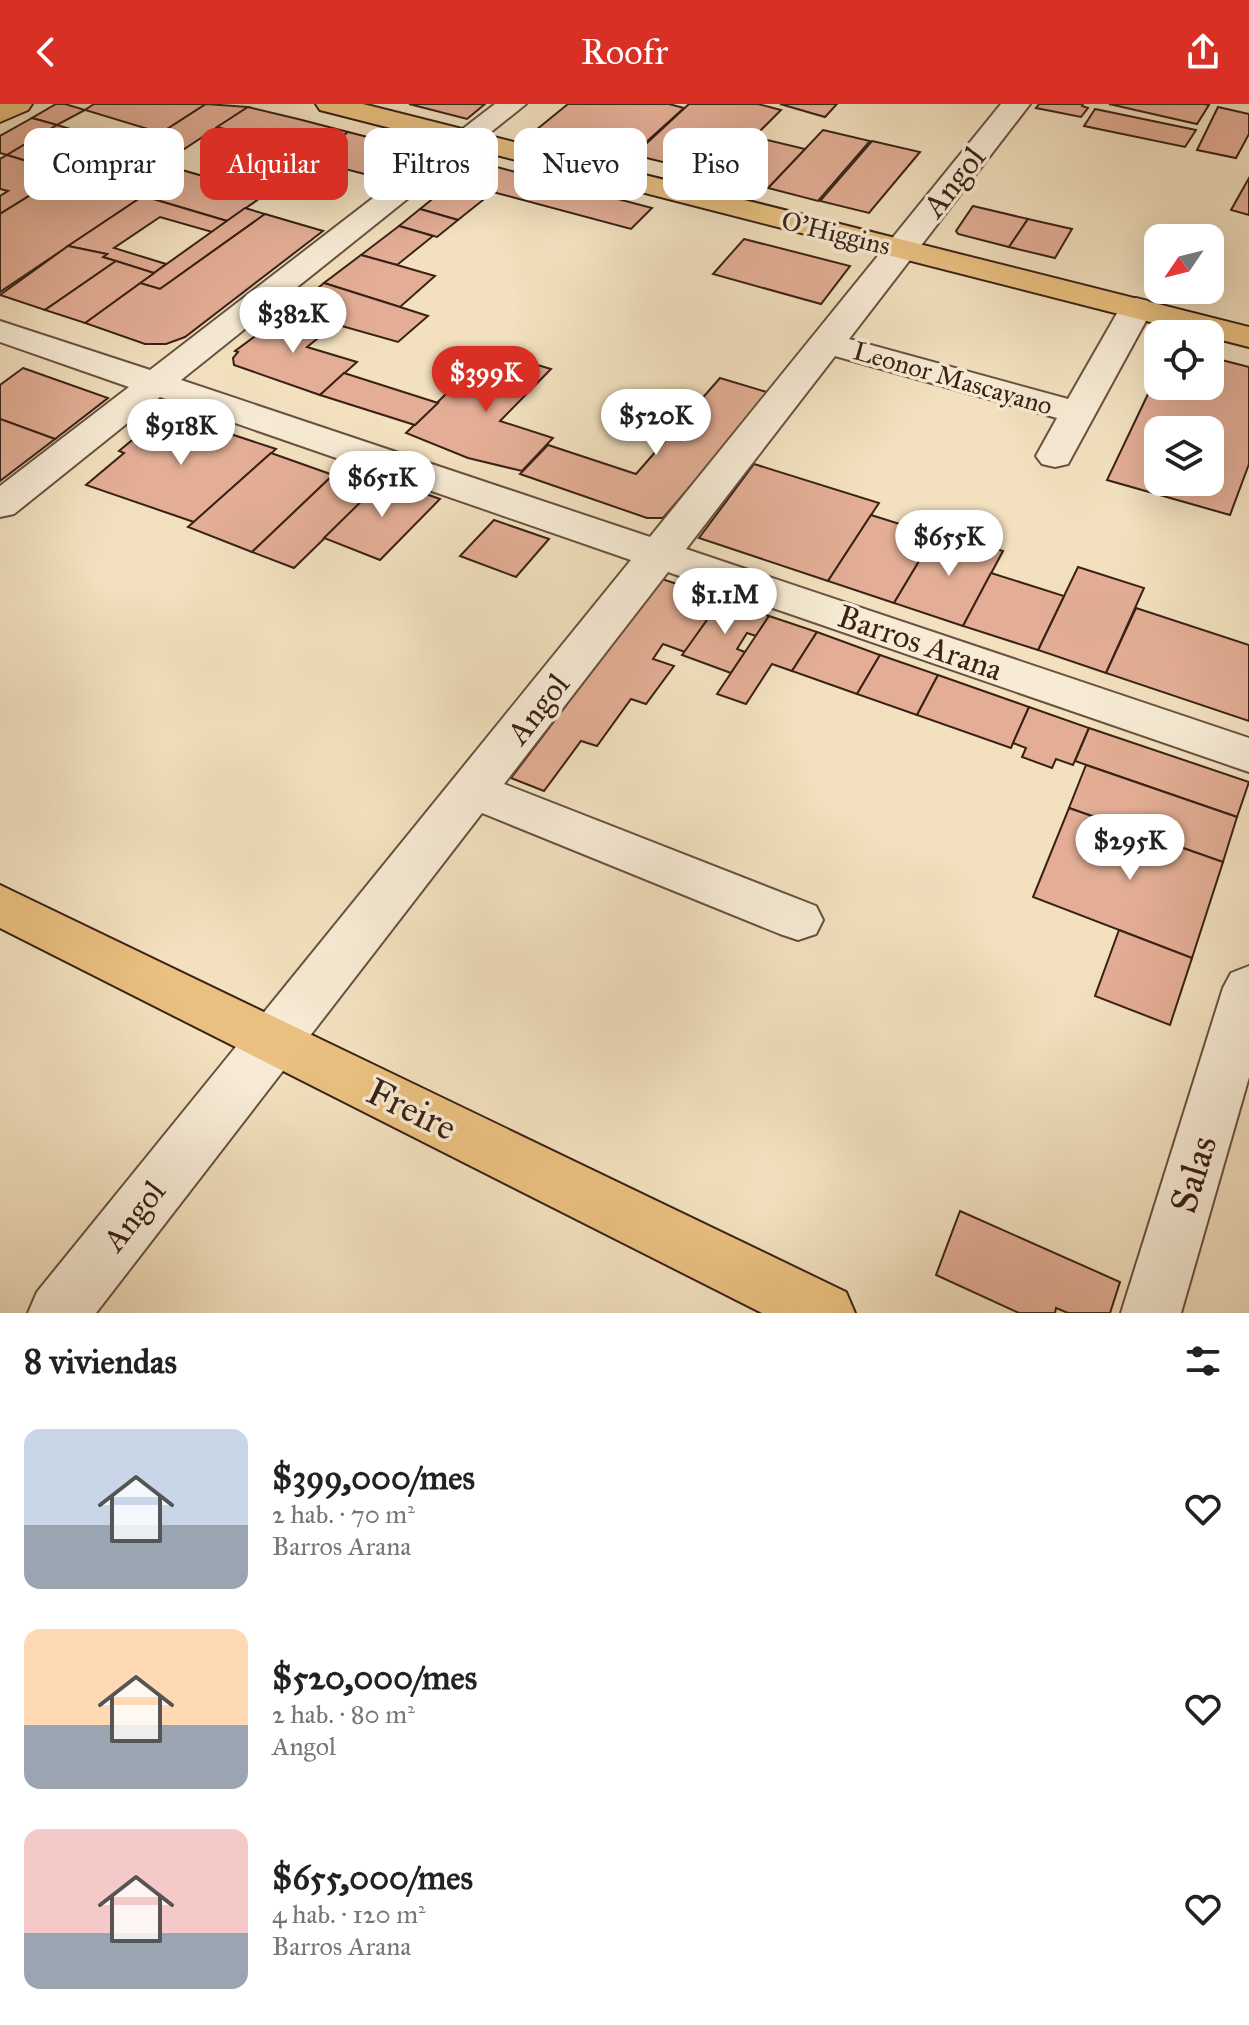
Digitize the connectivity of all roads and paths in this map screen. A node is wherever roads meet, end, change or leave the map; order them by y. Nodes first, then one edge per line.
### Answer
1 (18, 104) edge
2 (330, 104) edge
3 (512, 104) edge
4 (1016, 104) edge
5 (0, 114) edge
6 (424, 128) edge
7 (481, 128) edge
8 (498, 147) edge
9 (389, 200) edge
10 (901, 249) junction
11 (1136, 308) junction
12 (0, 331) edge
13 (1249, 337) edge
14 (827, 343) junction
15 (154, 383) junction
16 (1078, 413) junction
17 (1055, 456) dead end
18 (0, 505) edge
19 (660, 556) junction
20 (1249, 755) edge
21 (473, 791) junction
22 (0, 905) edge
23 (798, 920) dead end
24 (1249, 988) edge
25 (274, 1040) junction
26 (58, 1313) edge
27 (825, 1313) edge
28 (1151, 1313) edge

1 - 5 main road
2 - 6 main road, O'Higgins
3 - 7 street
4 - 10 street, Angol
8 - 10 main road, O'Higgins
9 - 15 street
10 - 11 main road, O'Higgins
10 - 14 street, Angol
11 - 13 main road, O'Higgins
11 - 16 street
12 - 15 street, Barros Arana
14 - 16 street, Leonor Mascayano
14 - 19 street, Angol
15 - 18 street
15 - 19 street, Barros Arana
16 - 17 street
19 - 20 street, Barros Arana
19 - 21 street, Angol
21 - 23 street
21 - 25 street, Angol
22 - 25 main road, Freire
24 - 28 street, Salas
25 - 26 street, Angol
25 - 27 main road, Freire

